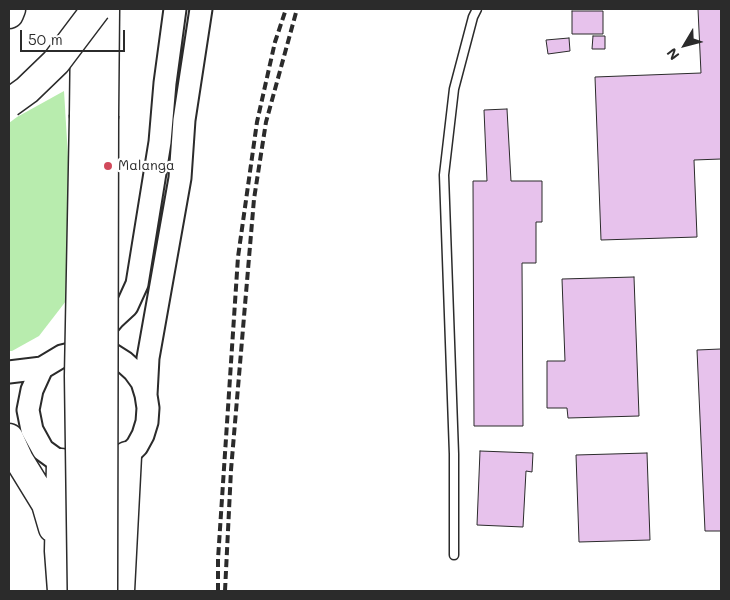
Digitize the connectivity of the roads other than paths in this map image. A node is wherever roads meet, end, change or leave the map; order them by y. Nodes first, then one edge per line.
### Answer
1 (11, 9) edge
2 (86, 9) edge
3 (96, 9) edge
4 (105, 9) edge
5 (175, 9) edge
6 (201, 9) edge
7 (476, 9) edge
8 (9, 14) edge
9 (9, 103) edge
10 (94, 115) junction
11 (87, 350) junction
12 (42, 368) junction
13 (9, 372) edge
14 (146, 395) junction
15 (9, 429) edge
16 (9, 438) edge
17 (52, 456) junction
18 (127, 456) junction
19 (59, 551) junction
20 (454, 555) dead end
21 (62, 591) edge
22 (82, 591) edge
23 (103, 591) edge
24 (120, 591) edge

1 - 8 highway
2 - 10 highway
3 - 9 highway, bridge
4 - 10 highway
5 - 11 main road
6 - 14 main road
7 - 20 lane
10 - 22 highway, bridge
10 - 23 highway, bridge
11 - 12 main road
11 - 14 main road
12 - 13 main road
12 - 17 main road
14 - 18 main road
15 - 17 main road
16 - 19 highway
17 - 18 main road
17 - 19 highway
18 - 24 highway
19 - 21 highway

